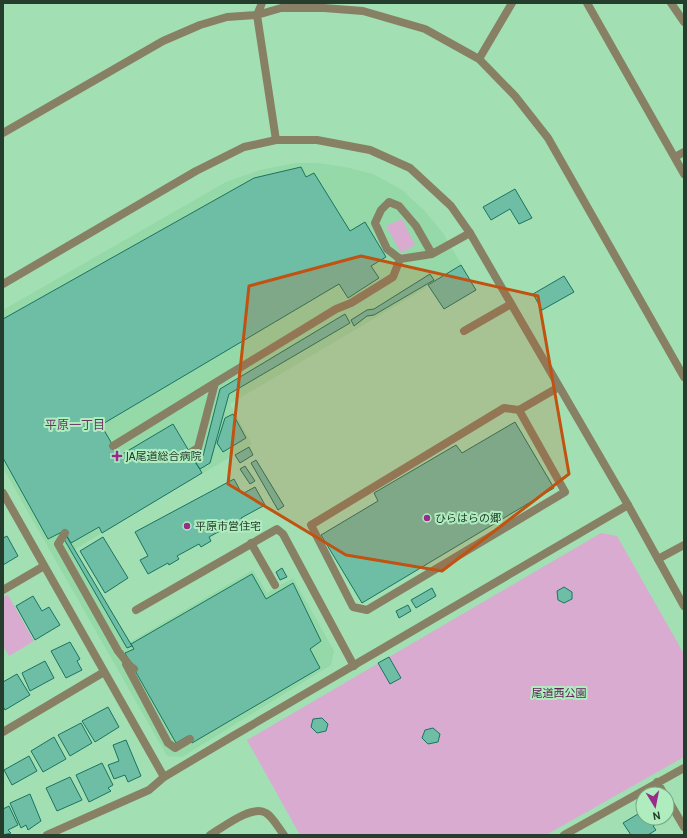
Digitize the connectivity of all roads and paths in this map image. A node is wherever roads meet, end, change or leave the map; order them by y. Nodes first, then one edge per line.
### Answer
1 (262, 3) edge
2 (512, 3) edge
3 (587, 3) edge
4 (671, 3) edge
5 (257, 16) junction
6 (684, 22) edge
7 (479, 59) junction
8 (3, 133) edge
9 (276, 140) junction
10 (684, 152) edge
11 (675, 157) junction
12 (684, 174) edge
13 (470, 233) junction
14 (432, 254) junction
15 (400, 259) junction
16 (3, 284) edge
17 (511, 304) junction
18 (464, 331) dead end
19 (684, 377) edge
20 (215, 383) junction
21 (559, 387) junction
22 (519, 410) junction
23 (113, 446) dead end
24 (190, 453) dead end
25 (3, 493) edge
26 (628, 505) junction
27 (65, 533) dead end
28 (251, 544) junction
29 (684, 545) edge
30 (658, 559) junction
31 (44, 566) junction
32 (275, 585) dead end
33 (3, 590) edge
34 (684, 606) edge
35 (136, 610) dead end
36 (118, 651) junction
37 (354, 666) junction
38 (134, 669) dead end
39 (104, 672) junction
40 (3, 732) edge
41 (190, 739) dead end
42 (684, 768) edge
43 (164, 778) junction
44 (657, 782) junction
45 (659, 786) edge
46 (675, 812) edge
47 (684, 827) edge
48 (47, 835) edge
49 (210, 835) edge
50 (284, 835) edge
51 (564, 835) edge

1 - 5 street
2 - 7 street
3 - 11 street
4 - 6 street
5 - 7 street
5 - 8 street
5 - 9 street
7 - 19 street
9 - 13 street
9 - 16 street
10 - 11 street
11 - 12 street
13 - 14 street
13 - 17 street
14 - 15 street
14 - 15 street
15 - 20 street
17 - 18 street
17 - 21 street
20 - 23 street
20 - 24 street
21 - 22 street
21 - 26 street
22 - 22 street
25 - 31 street
26 - 30 street
26 - 37 street
27 - 36 street
28 - 32 street
28 - 35 street
28 - 37 street
29 - 30 street
30 - 34 street
31 - 33 street
31 - 39 street
36 - 38 street
36 - 41 street
37 - 43 street
39 - 40 street
39 - 43 street
42 - 44 street
43 - 48 street
44 - 45 street
44 - 51 street
46 - 47 street
49 - 50 street

